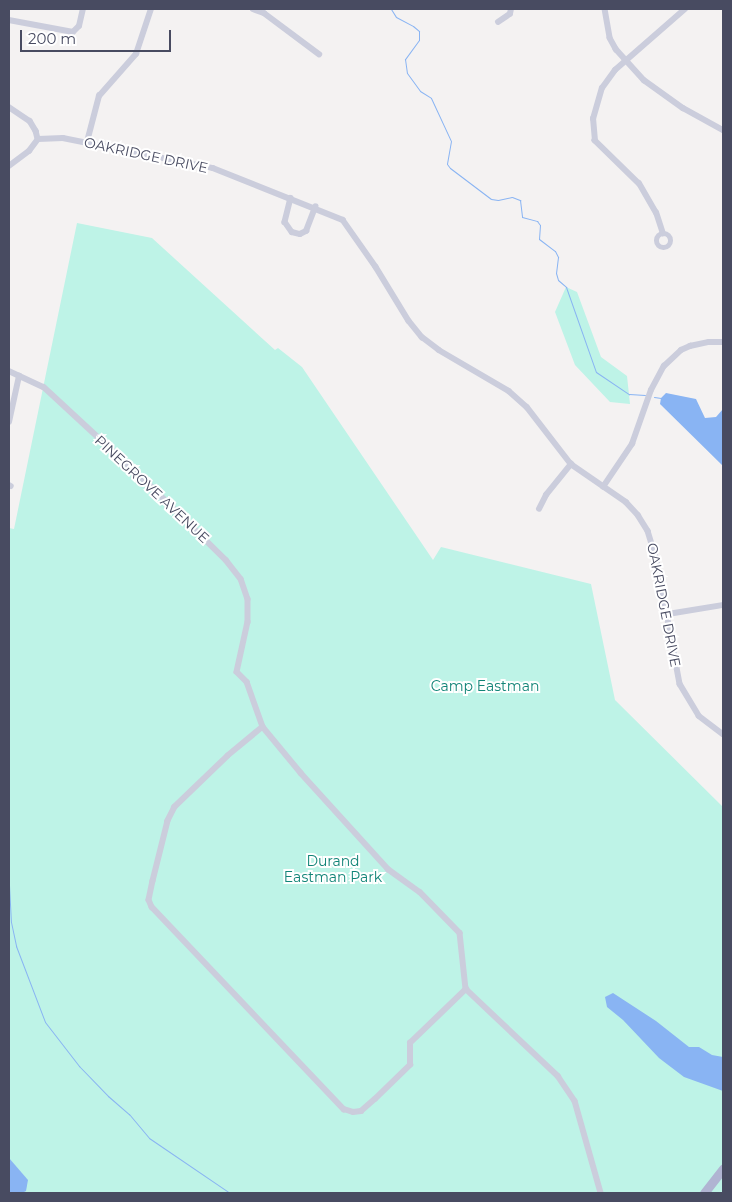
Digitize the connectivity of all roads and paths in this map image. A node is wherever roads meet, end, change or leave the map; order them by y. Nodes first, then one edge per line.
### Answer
1 (83, 9) edge
2 (150, 9) edge
3 (252, 9) edge
4 (511, 9) edge
5 (605, 9) edge
6 (685, 9) edge
7 (9, 20) edge
8 (498, 22) dead end
9 (319, 54) dead end
10 (625, 60) junction
11 (9, 107) edge
12 (723, 130) edge
13 (38, 139) junction
14 (87, 142) junction
15 (9, 166) edge
16 (290, 198) junction
17 (315, 207) junction
18 (663, 234) dead end
19 (723, 342) edge
20 (9, 371) edge
21 (19, 376) junction
22 (9, 422) edge
23 (571, 464) junction
24 (603, 486) junction
25 (539, 509) dead end
26 (723, 605) edge
27 (668, 614) junction
28 (263, 727) junction
29 (723, 734) edge
30 (466, 989) junction
31 (723, 1169) edge
32 (601, 1193) edge
33 (704, 1193) edge

1 - 7 street
2 - 14 street
3 - 9 street
4 - 8 street
5 - 10 street
6 - 10 street
10 - 12 street
10 - 18 street
11 - 13 street
13 - 14 street, OAKRIDGE DRIVE
13 - 15 street
14 - 16 street, OAKRIDGE DRIVE
16 - 17 street, OAKRIDGE DRIVE
16 - 17 street
17 - 23 street, OAKRIDGE DRIVE
19 - 24 street
20 - 21 street, PINEGROVE AVENUE
21 - 22 street
21 - 28 street, PINEGROVE AVENUE
23 - 24 street, OAKRIDGE DRIVE
23 - 25 street
24 - 27 street, OAKRIDGE DRIVE
26 - 27 street
27 - 29 street, OAKRIDGE DRIVE
28 - 30 street
28 - 30 street
30 - 32 street
31 - 33 main road

